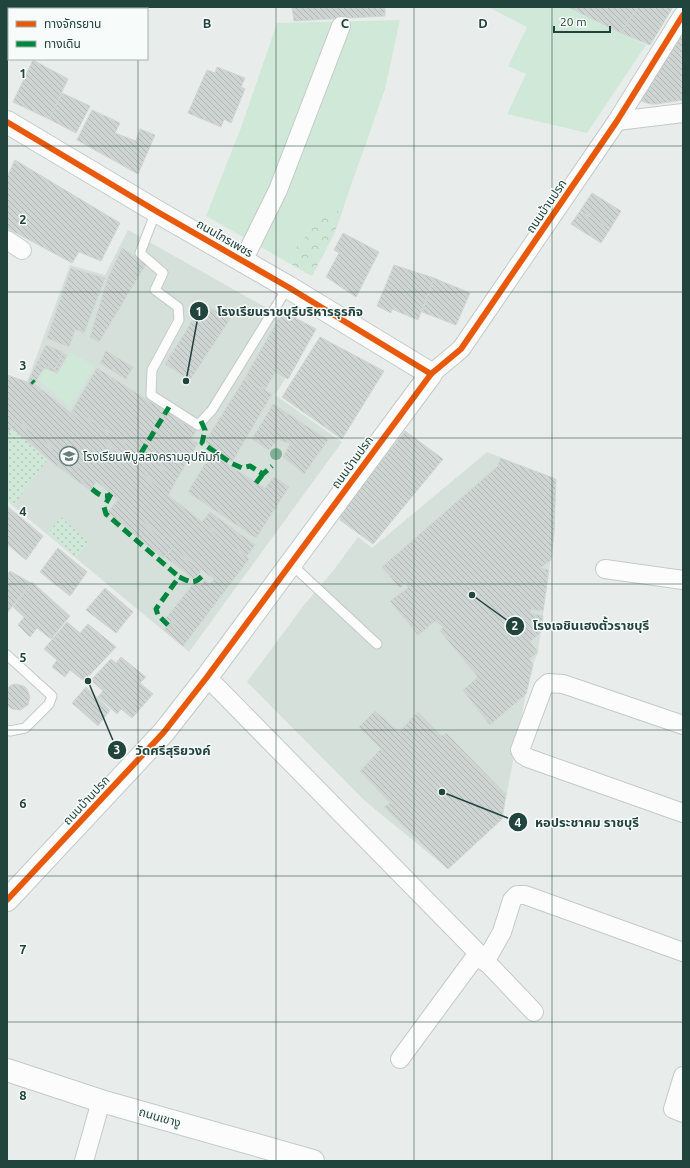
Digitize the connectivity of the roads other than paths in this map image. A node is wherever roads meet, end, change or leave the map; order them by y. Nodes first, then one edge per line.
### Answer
1 (683, 15) edge
2 (341, 26) dead end
3 (683, 113) edge
4 (617, 121) junction
5 (9, 128) edge
6 (156, 211) junction
7 (7, 240) edge
8 (22, 250) dead end
9 (243, 261) junction
10 (288, 287) junction
11 (431, 374) junction
12 (291, 564) junction
13 (605, 569) dead end
14 (683, 580) edge
15 (377, 644) dead end
16 (7, 655) edge
17 (207, 677) junction
18 (683, 725) edge
19 (7, 730) edge
20 (683, 813) edge
21 (7, 900) edge
22 (683, 952) edge
23 (481, 958) junction
24 (534, 1012) dead end
25 (400, 1059) dead end
26 (7, 1070) edge
27 (683, 1076) edge
28 (101, 1101) junction
29 (678, 1111) edge
30 (84, 1161) edge
31 (313, 1161) edge

1 - 4 street, ถนนบ้านปรก
2 - 9 street
3 - 4 street
4 - 11 street, ถนนบ้านปรก
5 - 6 street, ถนนไกรเพชร
6 - 9 street, ถนนไกรเพชร
6 - 10 lane
7 - 8 street
9 - 10 street, ถนนไกรเพชร
10 - 11 street, ถนนไกรเพชร
11 - 12 street, ถนนบ้านปรก
12 - 15 lane
12 - 17 street, ถนนบ้านปรก
13 - 14 street
16 - 19 lane
17 - 21 street, ถนนบ้านปรก
17 - 23 street
18 - 20 street
22 - 23 street
23 - 24 street
23 - 25 street
26 - 28 street, ถนนเขางู
27 - 29 street
28 - 30 street
28 - 31 street, ถนนเขางู

